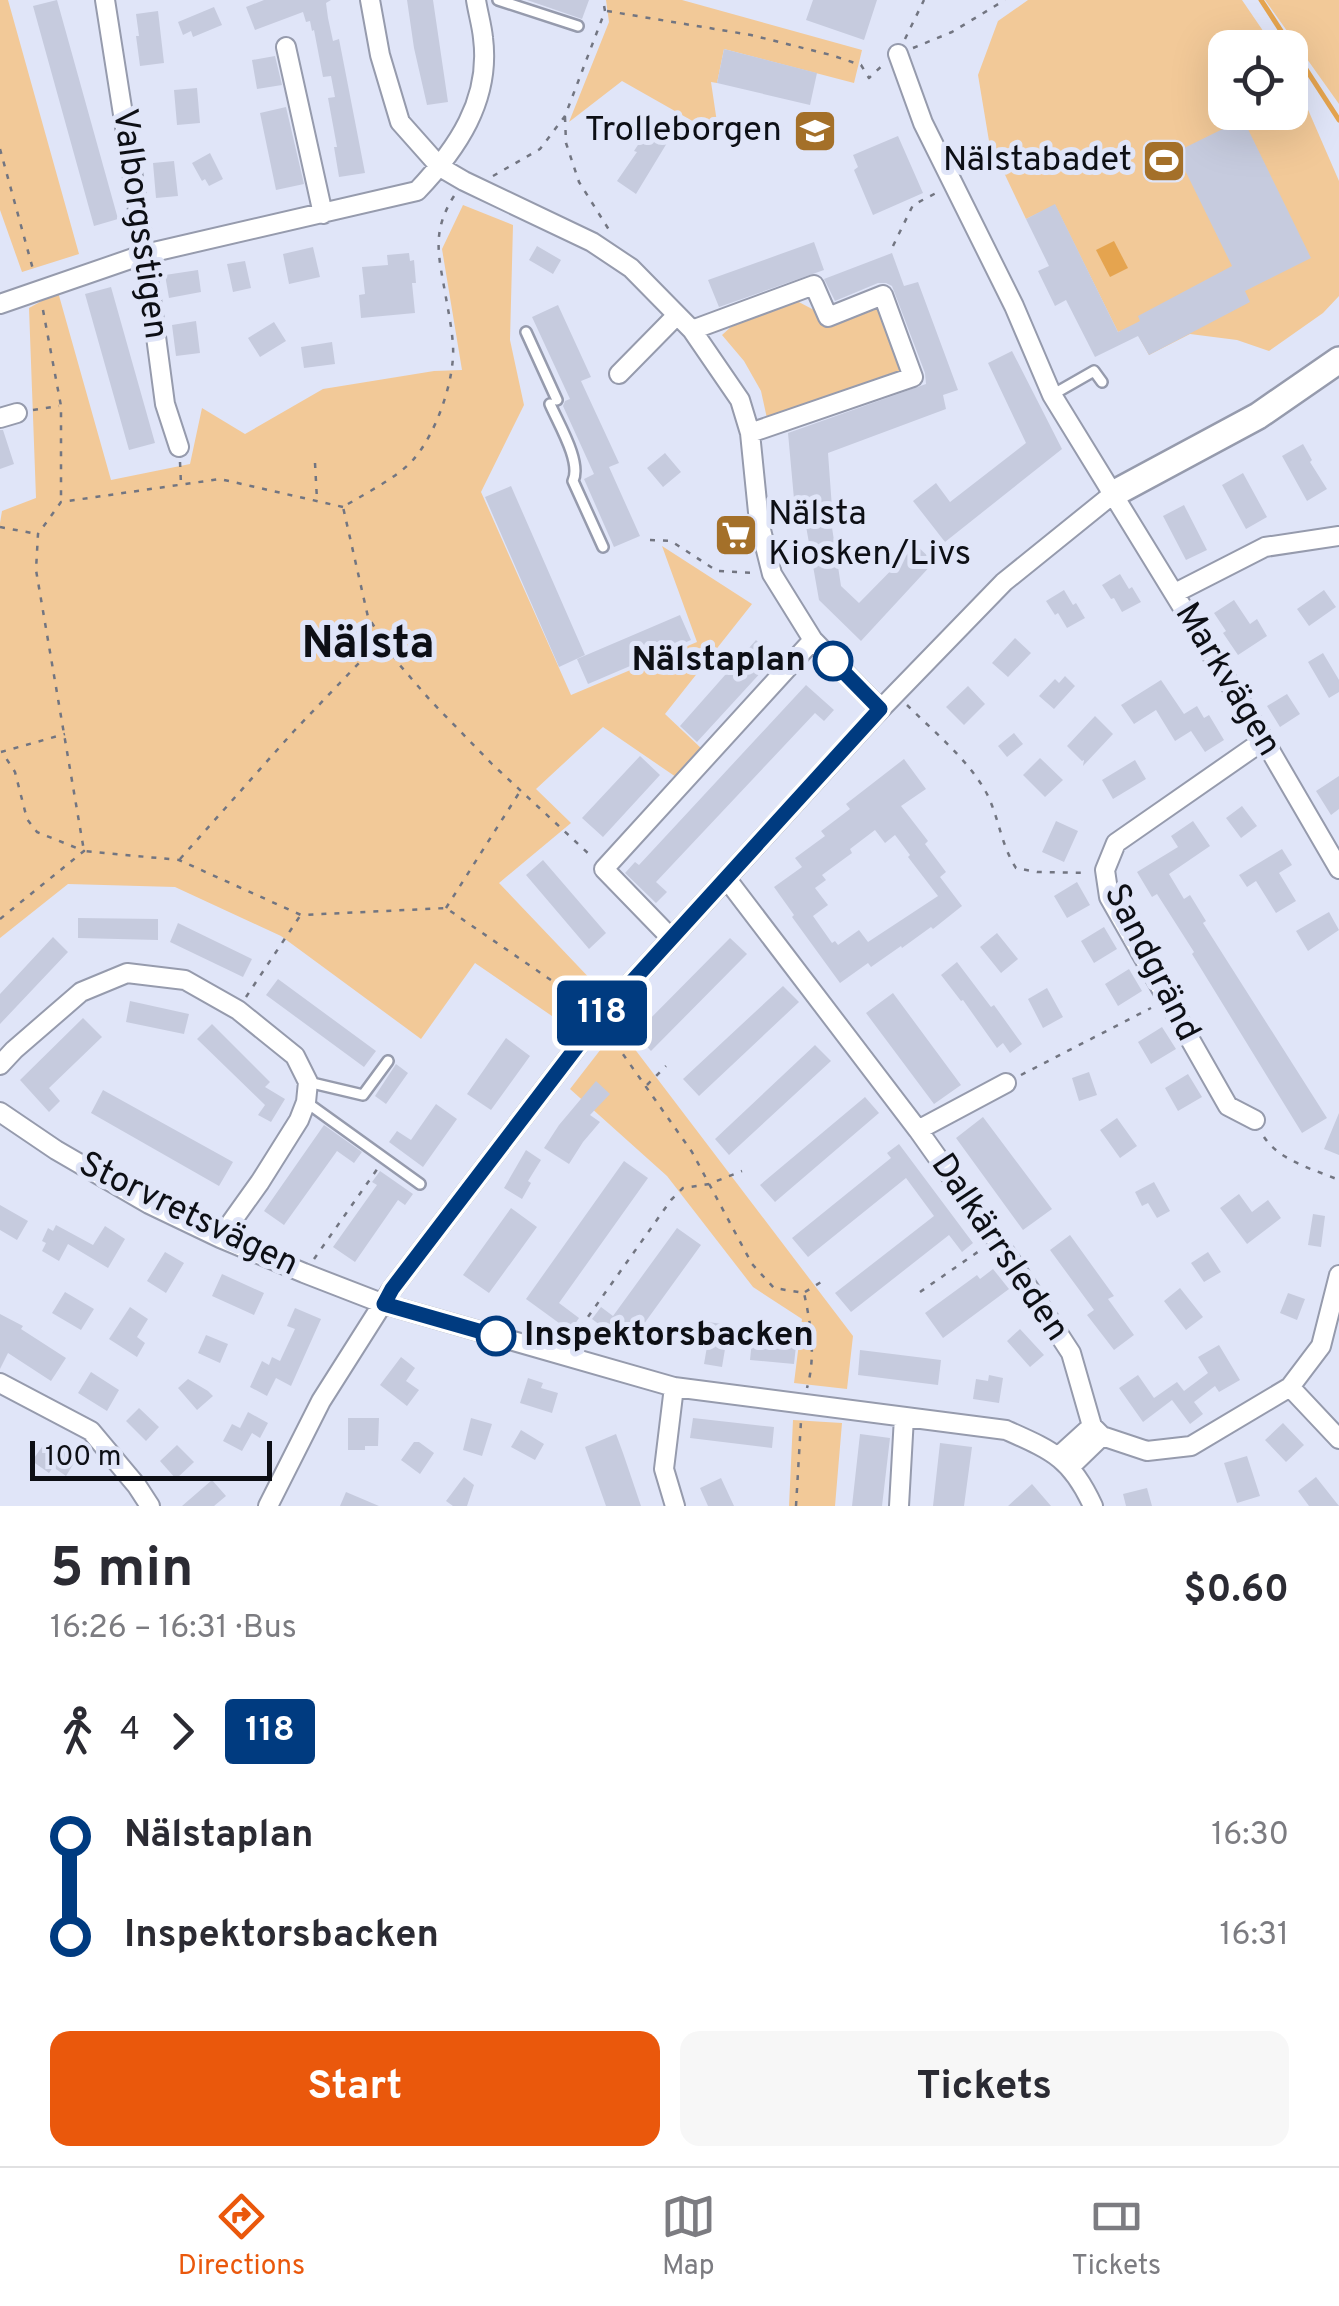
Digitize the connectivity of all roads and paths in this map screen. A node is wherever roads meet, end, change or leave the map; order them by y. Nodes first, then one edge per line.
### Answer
1 (105, 0) edge
2 (370, 0) edge
3 (476, 0) edge
4 (498, 0) edge
5 (603, 0) edge
6 (924, 0) edge
7 (1005, 0) edge
8 (605, 11) junction
9 (578, 26) dead end
10 (286, 47) dead end
11 (898, 54) junction
12 (878, 68) dead end
13 (565, 116) junction
14 (0, 149) edge
15 (440, 167) junction
16 (464, 181) junction
17 (953, 184) junction
18 (323, 214) junction
19 (613, 235) dead end
20 (893, 246) dead end
21 (145, 254) junction
22 (39, 290) junction
23 (0, 304) edge
24 (677, 315) junction
25 (692, 330) junction
26 (526, 332) dead end
27 (1339, 360) edge
28 (619, 374) dead end
29 (1102, 382) dead end
30 (1052, 395) junction
31 (61, 406) junction
32 (9, 416) edge
33 (750, 433) junction
34 (179, 447) joint
35 (314, 463) dead end
36 (181, 486) junction
37 (1113, 494) junction
38 (61, 502) junction
39 (317, 502) junction
40 (343, 507) junction
41 (0, 527) edge
42 (38, 534) junction
43 (1339, 536) edge
44 (650, 540) dead end
45 (603, 547) dead end
46 (772, 574) junction
47 (1175, 593) junction
48 (382, 639) junction
49 (812, 640) junction
50 (896, 694) junction
51 (880, 709) junction
52 (65, 734) junction
53 (1264, 740) junction
54 (1, 752) edge
55 (520, 792) junction
56 (84, 851) junction
57 (179, 860) junction
58 (604, 869) junction
59 (1339, 869) edge
60 (1105, 872) junction
61 (726, 878) junction
62 (446, 908) junction
63 (300, 915) junction
64 (0, 919) edge
65 (670, 937) junction
66 (1166, 1000) junction
67 (238, 1010) junction
68 (598, 1019) junction
69 (388, 1061) dead end
70 (0, 1065) edge
71 (666, 1066) dead end
72 (308, 1082) junction
73 (1006, 1083) joint
74 (646, 1086) junction
75 (306, 1102) junction
76 (0, 1112) edge
77 (1255, 1120) joint
78 (918, 1130) junction
79 (384, 1159) junction
80 (742, 1172) dead end
81 (1339, 1180) edge
82 (420, 1184) dead end
83 (709, 1184) junction
84 (220, 1238) junction
85 (996, 1240) junction
86 (304, 1272) junction
87 (1339, 1275) edge
88 (826, 1279) dead end
89 (920, 1292) dead end
90 (804, 1293) junction
91 (384, 1304) junction
92 (562, 1354) junction
93 (0, 1384) edge
94 (674, 1386) junction
95 (1290, 1387) junction
96 (803, 1404) junction
97 (904, 1417) junction
98 (1096, 1431) junction
99 (1339, 1439) edge
100 (1064, 1462) junction
101 (150, 1506) edge
102 (268, 1506) edge
103 (675, 1506) edge
104 (796, 1506) edge
105 (899, 1506) edge
106 (1093, 1506) edge

1 - 21 street, Valborgsstigen
2 - 15 street
3 - 15 street
4 - 9 lane
5 - 8 path
6 - 11 path
7 - 11 path
8 - 12 path
8 - 13 path
10 - 18 street
11 - 17 street, Markvägen
13 - 16 path
13 - 19 path
14 - 22 path
15 - 16 street
15 - 18 street
16 - 24 street
16 - 40 path
17 - 20 path
17 - 30 street, Markvägen
18 - 21 street
21 - 22 street
21 - 34 street, Valborgsstigen
22 - 23 street
22 - 31 path
24 - 25 street
24 - 28 street
25 - 33 street
25 - 33 street
26 - 45 lane
27 - 37 street
29 - 30 lane
30 - 37 street, Markvägen
31 - 32 path
31 - 38 path
33 - 46 street
34 - 36 path
35 - 39 path
36 - 38 path
36 - 39 path
37 - 47 street, Markvägen
37 - 50 street
38 - 42 path
39 - 40 path
40 - 48 path
41 - 42 path
42 - 52 path
43 - 47 street
44 - 46 path
46 - 49 street
47 - 53 street, Markvägen
48 - 55 path
48 - 57 path
49 - 51 street
49 - 58 street
50 - 51 street
50 - 60 path
51 - 61 street
52 - 54 path
52 - 56 path
53 - 59 street, Markvägen
53 - 60 street, Sandgränd
54 - 56 path
55 - 58 path
55 - 62 path
56 - 57 path
56 - 64 path
57 - 63 path
58 - 65 street
60 - 66 street, Sandgränd
61 - 65 street
61 - 78 street, Dalkärrsleden
62 - 63 path
62 - 68 path
63 - 67 path
65 - 68 street
66 - 73 path
66 - 77 street, Sandgränd
67 - 70 street
67 - 72 street
68 - 74 path
68 - 91 street
69 - 72 lane
71 - 74 path
72 - 75 street
73 - 78 street, Dalkärrsleden
74 - 83 path
75 - 79 lane
75 - 84 street
76 - 84 street, Storvretsvägen
77 - 81 path
78 - 85 street, Dalkärrsleden
79 - 82 lane
79 - 86 path
80 - 83 path
83 - 90 path
83 - 92 path
84 - 86 street, Storvretsvägen
85 - 89 path
85 - 98 street, Dalkärrsleden
86 - 91 street, Storvretsvägen
87 - 95 street
88 - 90 path
90 - 96 path
91 - 92 street, Storvretsvägen
91 - 102 street
92 - 94 street, Storvretsvägen
93 - 101 street
94 - 96 street
94 - 103 street
95 - 98 street
95 - 99 street
96 - 97 street
96 - 104 path
97 - 100 street
97 - 105 street
98 - 100 street
100 - 106 street

